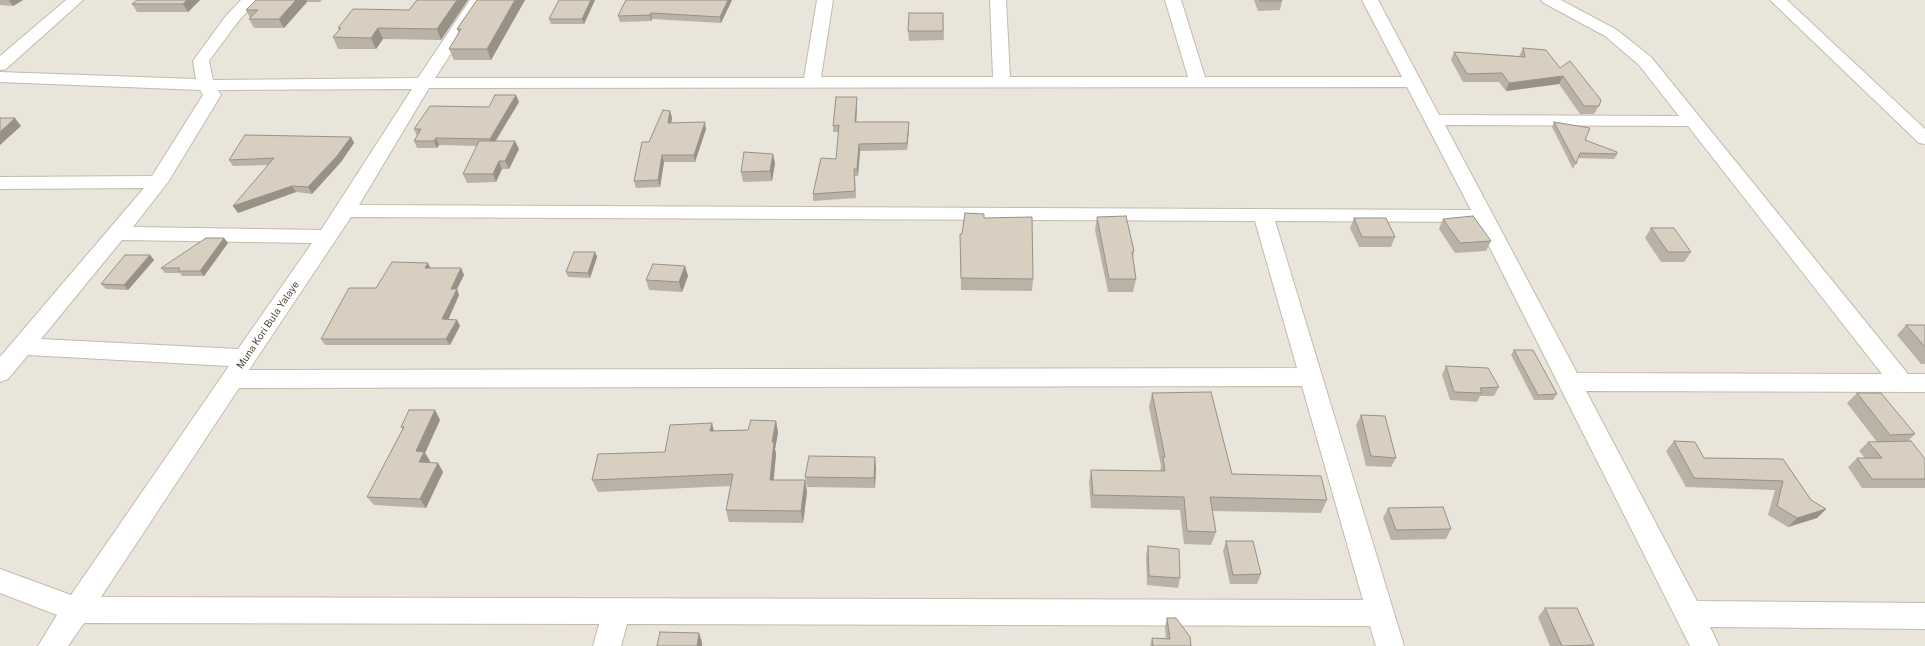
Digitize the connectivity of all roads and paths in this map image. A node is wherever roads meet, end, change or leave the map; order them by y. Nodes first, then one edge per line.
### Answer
1 (75, 0) edge
2 (249, 0) edge
3 (478, 0) edge
4 (825, 0) edge
5 (998, 0) edge
6 (1173, 0) edge
7 (1370, 0) edge
8 (1549, 0) edge
9 (1778, 0) edge
10 (0, 65) edge
11 (0, 76) edge
12 (1198, 82) junction
13 (1412, 82) junction
14 (424, 83) junction
15 (812, 83) junction
16 (1002, 83) junction
17 (206, 85) junction
18 (1433, 120) junction
19 (1693, 121) junction
20 (1925, 139) edge
21 (158, 182) junction
22 (0, 183) edge
23 (346, 211) junction
24 (1263, 215) junction
25 (1484, 216) junction
26 (117, 233) junction
27 (327, 237) junction
28 (22, 346) junction
29 (244, 358) junction
30 (0, 373) edge
31 (1311, 377) junction
32 (233, 379) junction
33 (1569, 382) junction
34 (1902, 383) junction
35 (1925, 383) edge
36 (0, 581) edge
37 (76, 610) junction
38 (616, 612) junction
39 (1380, 613) junction
40 (1689, 614) junction
41 (1925, 616) edge
42 (52, 646) edge
43 (608, 646) edge
44 (1390, 646) edge
45 (1705, 646) edge

1 - 10 street
2 - 17 street
3 - 14 street, Muna Kori Bula Yalaye
4 - 15 street
5 - 16 street
6 - 12 street
7 - 13 street
8 - 19 street
9 - 20 street
11 - 17 street
12 - 13 street
12 - 16 street
13 - 18 street
14 - 15 street
14 - 17 street
14 - 23 street, Muna Kori Bula Yalaye
15 - 16 street
17 - 21 street
18 - 19 street
18 - 25 street
19 - 34 street
21 - 22 street
21 - 26 street
23 - 24 street
23 - 27 street, Muna Kori Bula Yalaye
24 - 25 street
24 - 31 street
25 - 33 street
26 - 27 street
26 - 28 street
27 - 29 street, Muna Kori Bula Yalaye
28 - 29 street
28 - 30 street
29 - 32 street, Muna Kori Bula Yalaye
31 - 32 street
31 - 39 street
32 - 37 street, Muna Kori Bula Yalaye
33 - 34 street
33 - 40 street
34 - 35 street
36 - 37 street
37 - 38 street
37 - 42 street, Muna Kori Bula Yalaye
38 - 39 street
38 - 43 street
39 - 44 street
40 - 41 street
40 - 45 street

